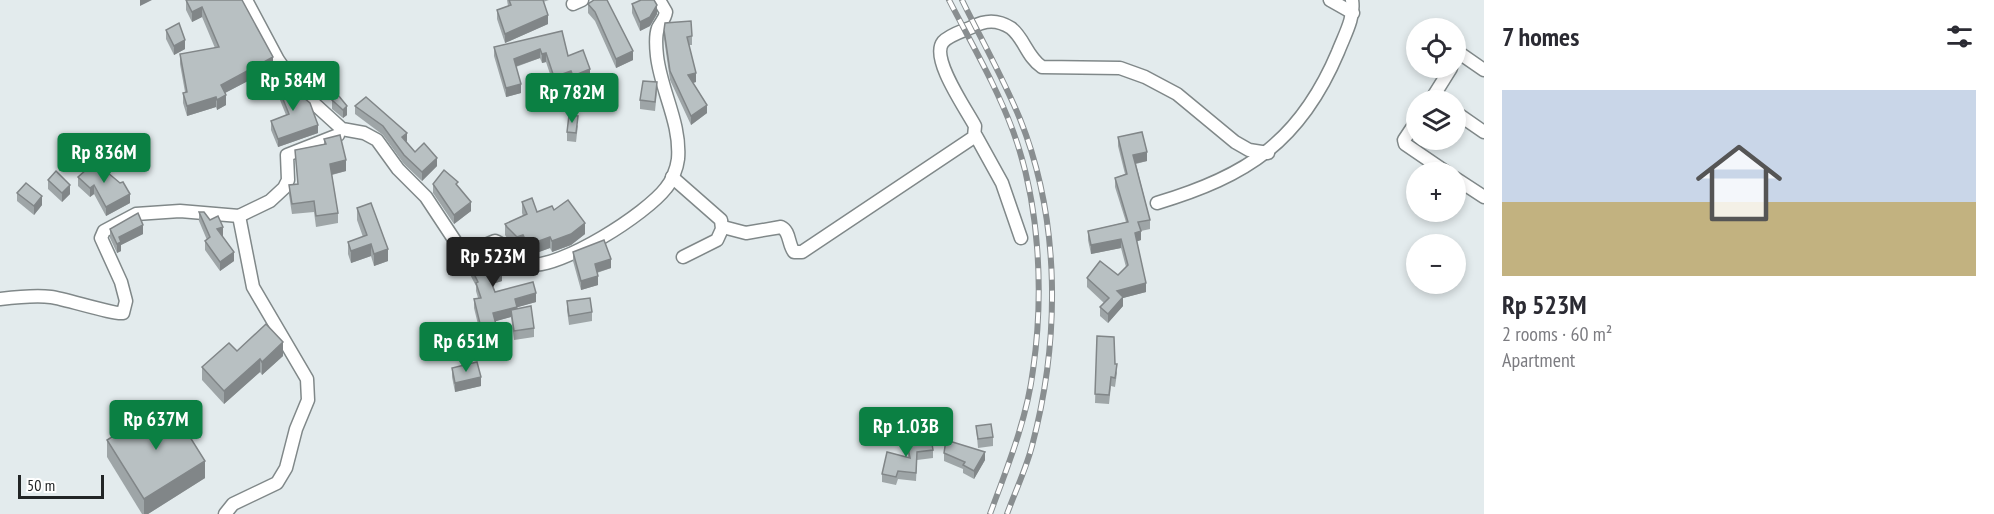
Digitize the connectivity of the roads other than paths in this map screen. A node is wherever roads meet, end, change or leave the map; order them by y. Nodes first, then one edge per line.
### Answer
1 (659, 0) edge
2 (1330, 0) edge
3 (1352, 0) edge
4 (251, 2) edge
5 (1353, 13) junction
6 (1466, 60) edge
7 (1484, 70) edge
8 (1466, 120) edge
9 (344, 130) junction
10 (1484, 132) edge
11 (975, 136) junction
12 (1414, 150) edge
13 (1268, 153) junction
14 (1431, 162) edge
15 (672, 177) junction
16 (1466, 185) edge
17 (1484, 197) edge
18 (1157, 203) dead end
19 (239, 216) junction
20 (723, 227) junction
21 (1021, 238) dead end
22 (683, 257) dead end
23 (0, 299) edge
24 (225, 514) edge

1 - 15 street
2 - 5 street
3 - 5 street
4 - 9 street
5 - 13 street
6 - 7 street
8 - 10 street
9 - 15 street
9 - 19 street
11 - 13 street
11 - 20 street
11 - 21 street
12 - 14 street
13 - 18 street
15 - 20 street
16 - 17 street
19 - 23 street
19 - 24 street
20 - 22 street

